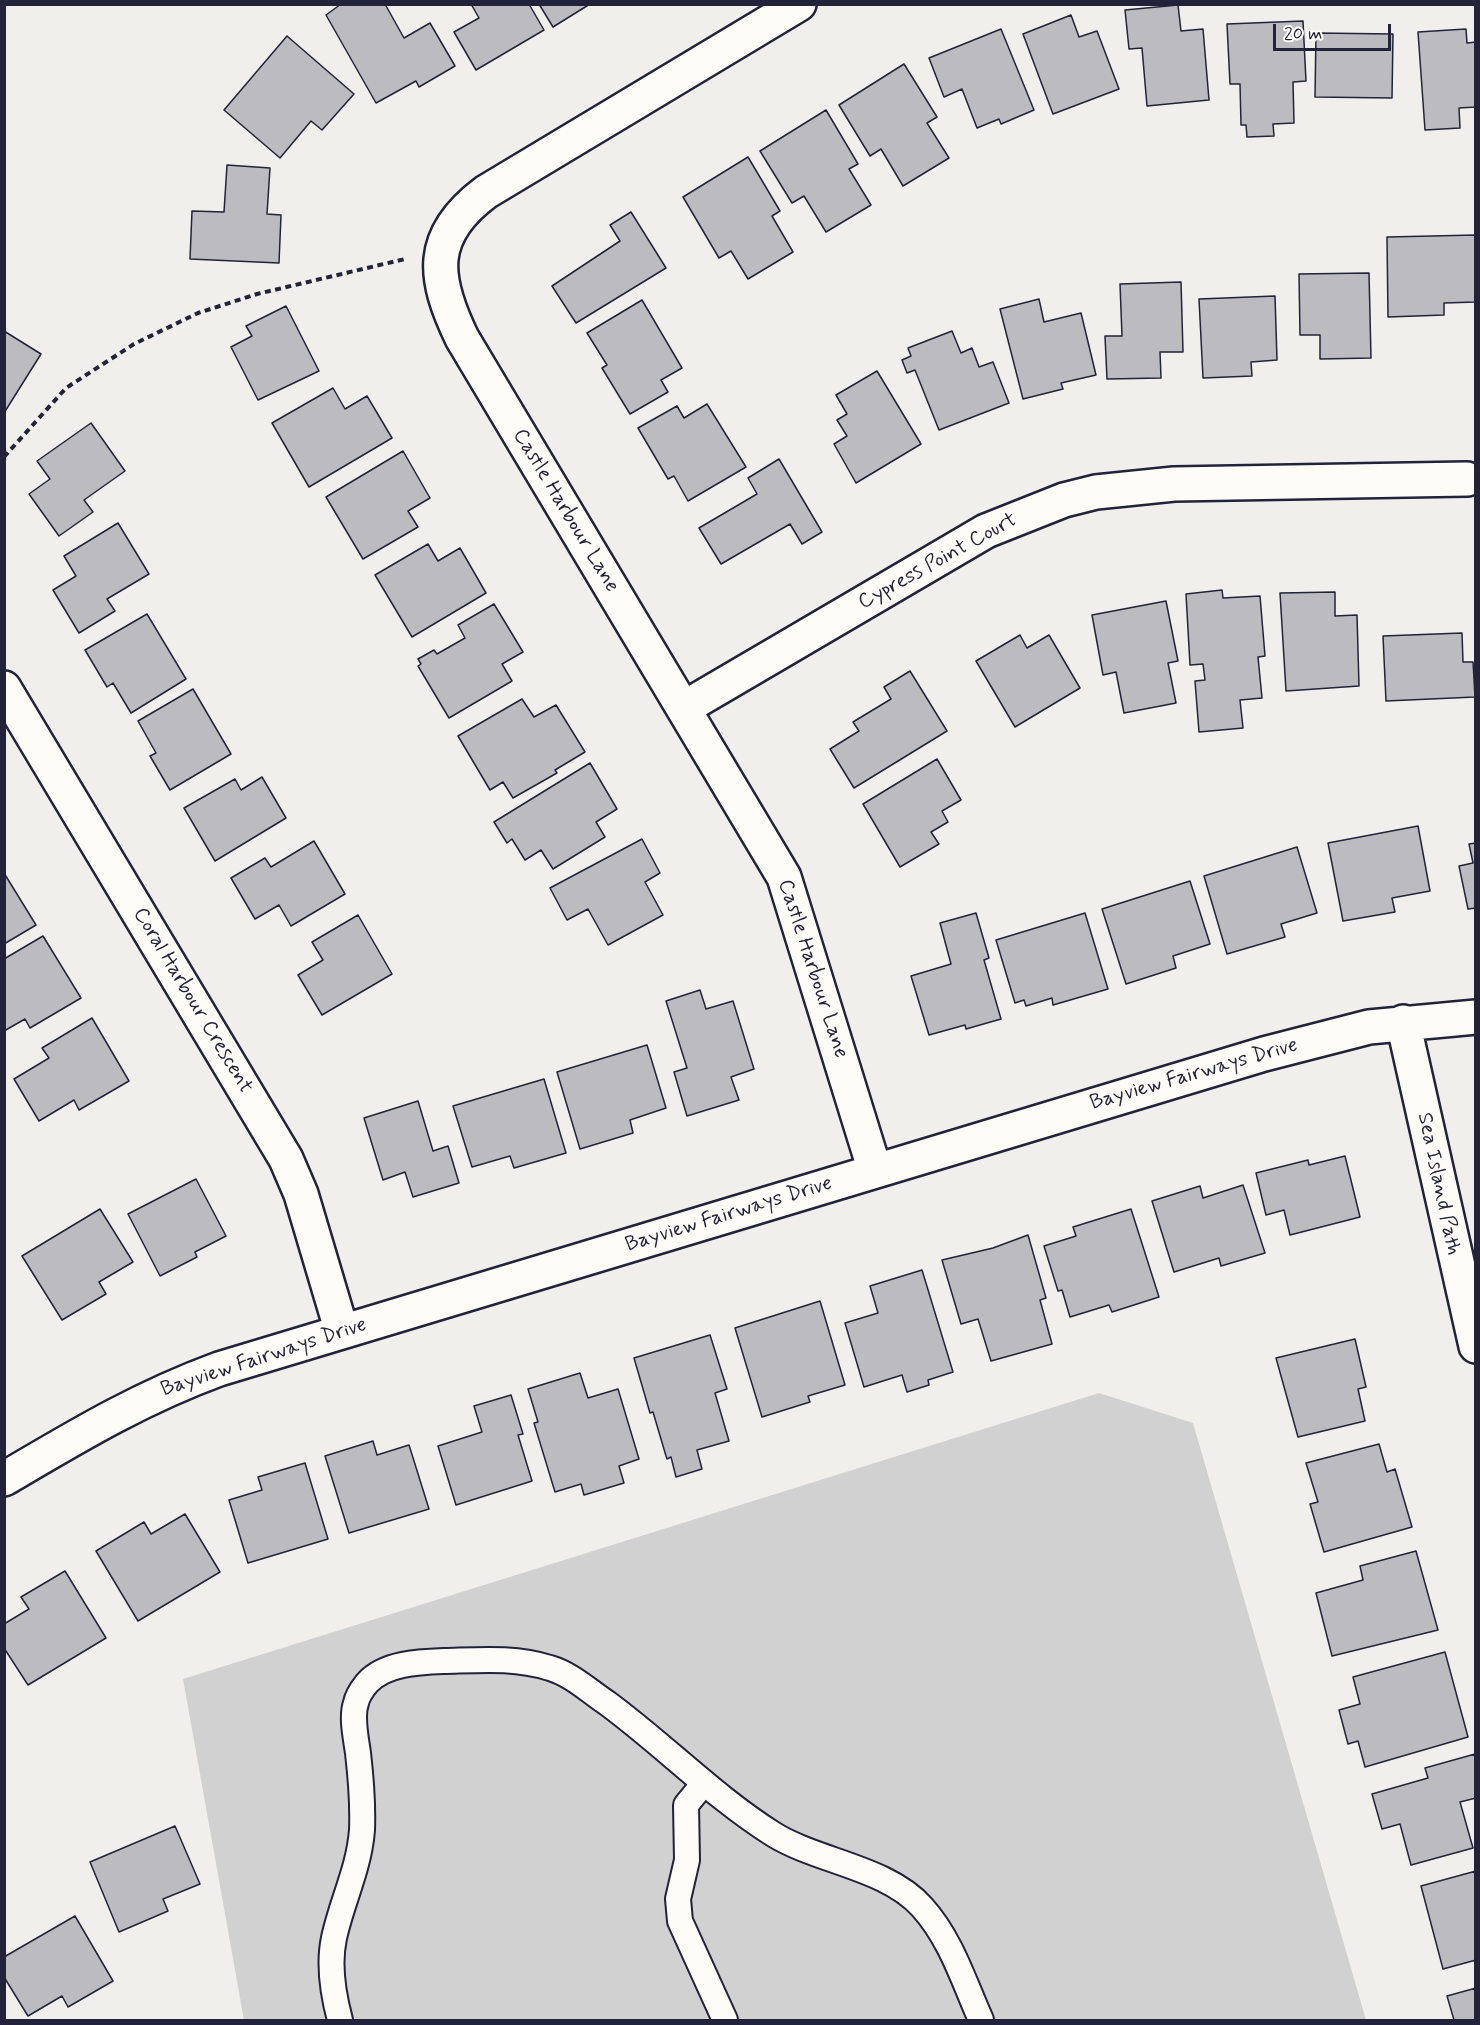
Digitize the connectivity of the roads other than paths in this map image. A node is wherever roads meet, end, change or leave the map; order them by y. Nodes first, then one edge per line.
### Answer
1 (799, 4) edge
2 (1467, 479) dead end
3 (4, 688) edge
4 (684, 708) junction
5 (1476, 1017) edge
6 (1403, 1022) junction
7 (875, 1171) junction
8 (342, 1332) junction
9 (1476, 1346) edge
10 (4, 1479) edge
11 (704, 1783) junction
12 (340, 2020) edge
13 (725, 2020) edge
14 (981, 2020) edge

1 - 4 street, Castle Harbour Lane
2 - 4 street, Cypress Point Court
3 - 8 street, Coral Harbour Crescent
4 - 7 street, Castle Harbour Lane
5 - 6 street, Bayview Fairways Drive
6 - 7 street, Bayview Fairways Drive
6 - 9 street, Sea Island Path
7 - 8 street, Bayview Fairways Drive
8 - 10 street, Bayview Fairways Drive
11 - 12 lane
11 - 13 lane
11 - 14 lane

